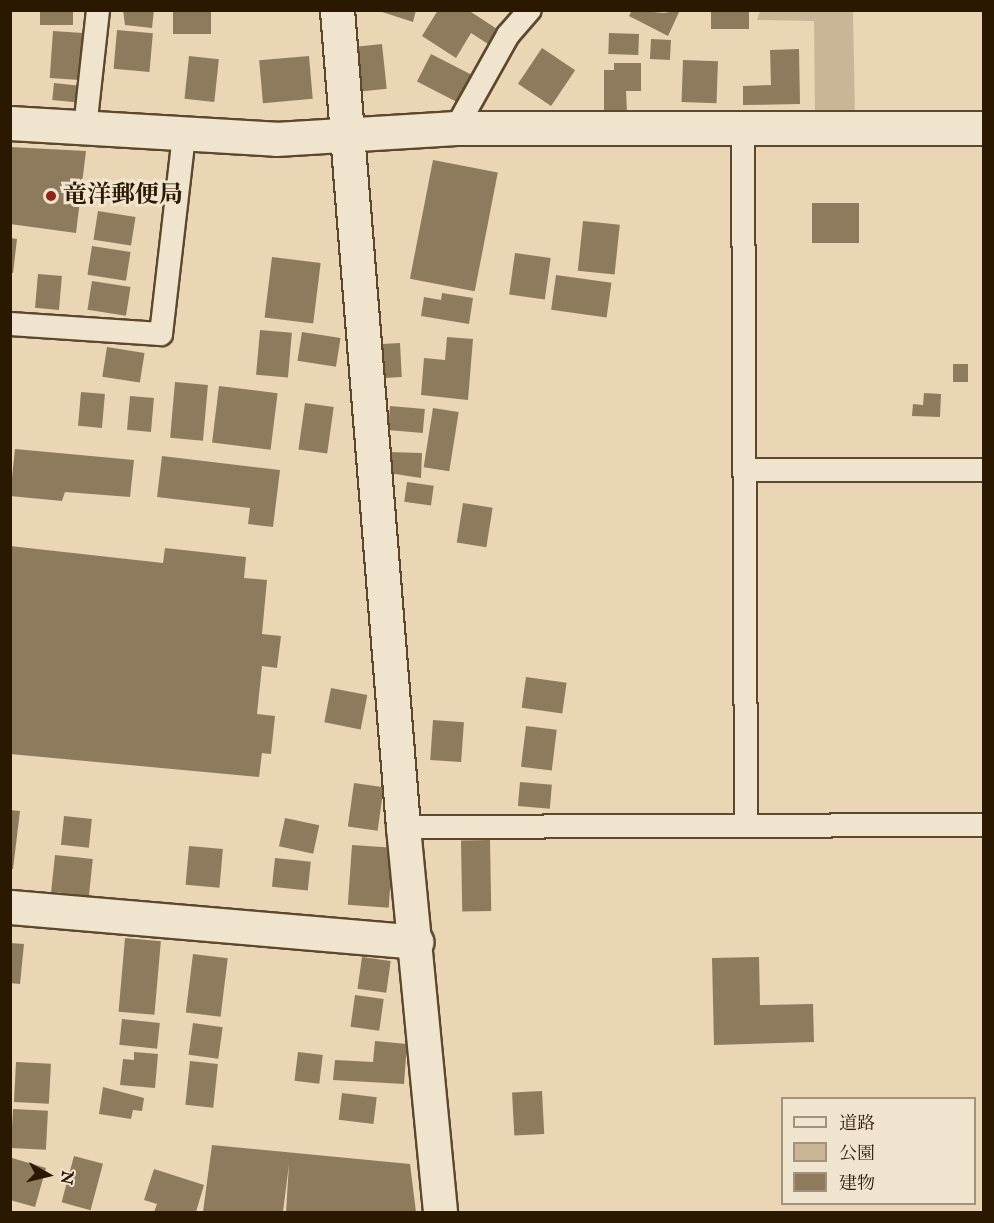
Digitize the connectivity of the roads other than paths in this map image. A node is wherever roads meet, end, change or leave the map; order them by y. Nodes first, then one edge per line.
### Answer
1 (98, 10) edge
2 (337, 10) edge
3 (530, 10) edge
4 (10, 123) edge
5 (85, 128) junction
6 (456, 128) junction
7 (743, 128) junction
8 (984, 128) edge
9 (347, 134) junction
10 (184, 135) junction
11 (10, 324) edge
12 (744, 470) junction
13 (984, 470) edge
14 (984, 825) edge
15 (746, 826) junction
16 (403, 827) junction
17 (10, 907) edge
18 (416, 942) junction
19 (440, 1212) edge

1 - 5 street
2 - 9 street
3 - 6 street
4 - 5 street
5 - 10 street
6 - 7 street
6 - 9 street
7 - 8 street
7 - 12 street
9 - 10 street
9 - 16 street
10 - 11 street
12 - 13 street
12 - 15 street
14 - 15 street
15 - 16 street
16 - 18 street
17 - 18 street
18 - 19 street

